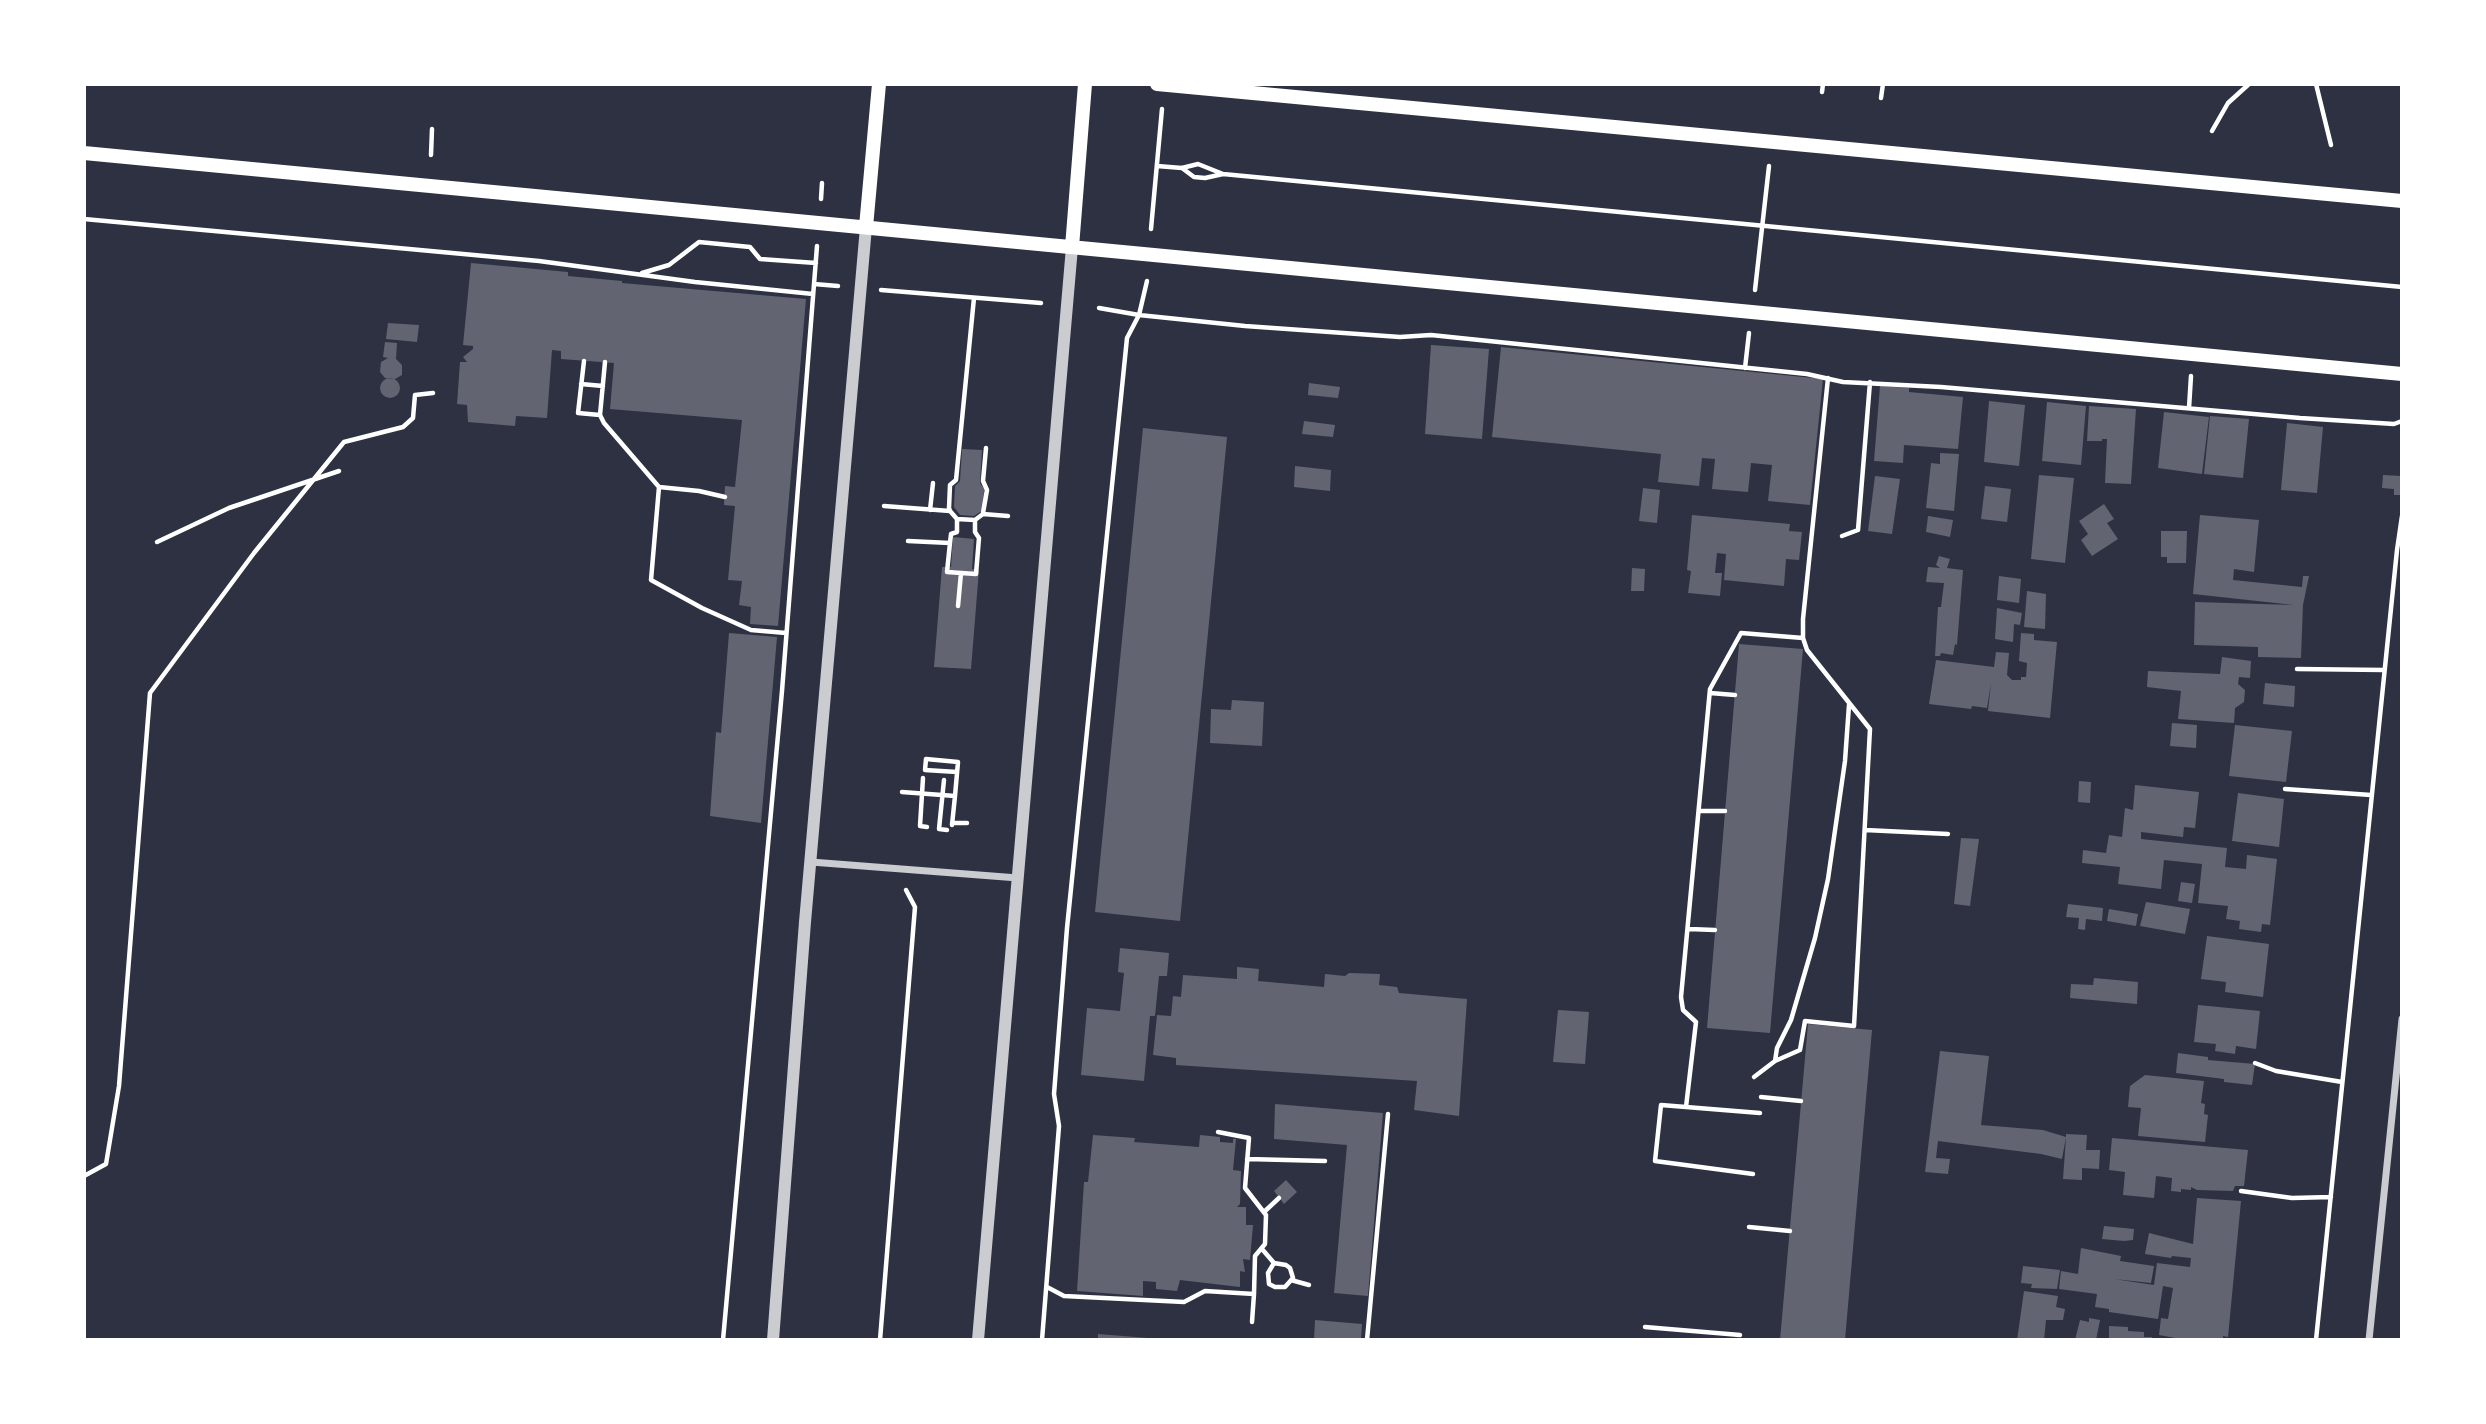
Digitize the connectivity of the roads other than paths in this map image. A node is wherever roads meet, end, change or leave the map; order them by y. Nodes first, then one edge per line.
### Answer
1 (879, 84) edge
2 (1085, 84) edge
3 (1157, 84) edge
4 (84, 153) edge
5 (2402, 201) edge
6 (866, 227) junction
7 (1072, 247) junction
8 (2402, 374) edge
9 (811, 862) junction
10 (1018, 878) junction
11 (2402, 1019) edge
12 (773, 1340) edge
13 (978, 1340) edge
14 (2368, 1340) edge

1 - 6 main road
2 - 7 main road
3 - 5 main road
4 - 6 main road
6 - 7 main road
6 - 9 street
7 - 8 main road
7 - 10 street
9 - 10 street
9 - 12 street
10 - 13 street
11 - 14 street

